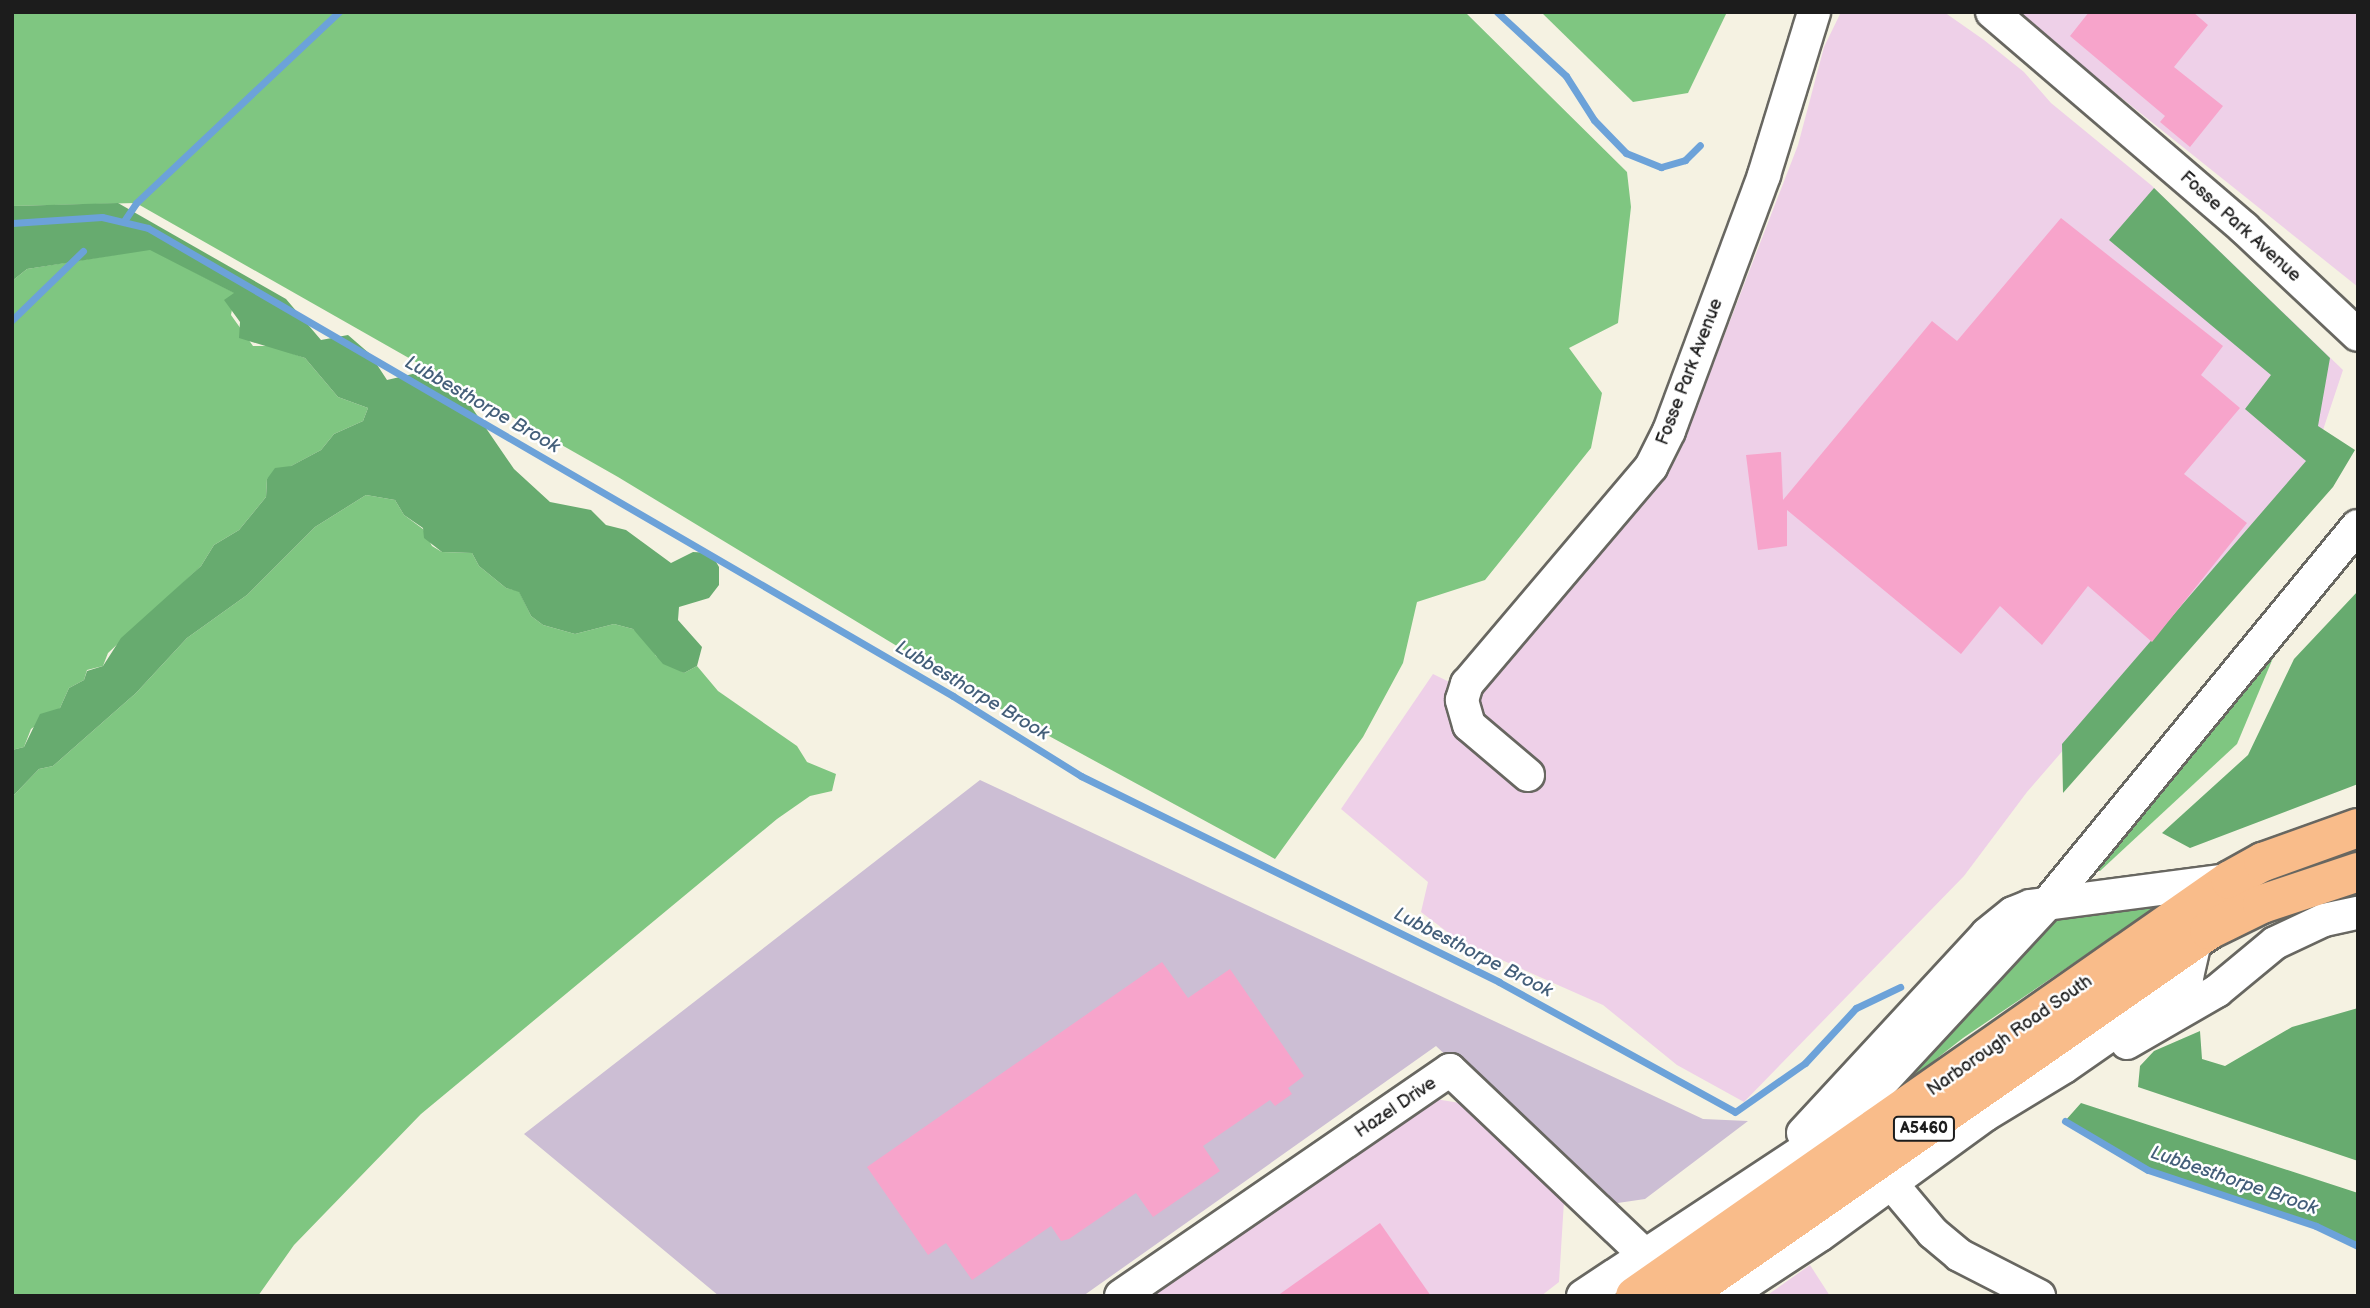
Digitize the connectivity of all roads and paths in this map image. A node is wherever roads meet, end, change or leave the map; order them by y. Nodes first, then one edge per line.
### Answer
1 (1814, 12) edge
2 (1992, 12) edge
3 (2358, 335) edge
4 (2358, 526) edge
5 (1528, 775) dead end
6 (2358, 828) edge
7 (2358, 872) edge
8 (2221, 887) junction
9 (2047, 904) junction
10 (2358, 913) edge
11 (2197, 939) junction
12 (2064, 1067) junction
13 (1891, 1183) junction
14 (1643, 1253) junction
15 (2002, 1289) edge
16 (1121, 1296) edge
17 (1583, 1296) edge
18 (1635, 1296) edge
19 (1683, 1296) edge
20 (1727, 1296) edge
21 (2039, 1296) edge

1 - 5 street, Fosse Park Avenue
2 - 3 street, Fosse Park Avenue
4 - 9 street
6 - 8 main road, Narborough Road South / A5460
7 - 11 main road, Narborough Road South / A5460
8 - 9 street, Narborough Road South
8 - 11 street
8 - 18 main road, Narborough Road South / A5460
9 - 14 street
10 - 12 street
11 - 12 street
11 - 19 main road, Narborough Road South / A5460
12 - 13 street
13 - 15 street
13 - 20 street
14 - 16 street, Hazel Drive
14 - 17 street
15 - 21 street

